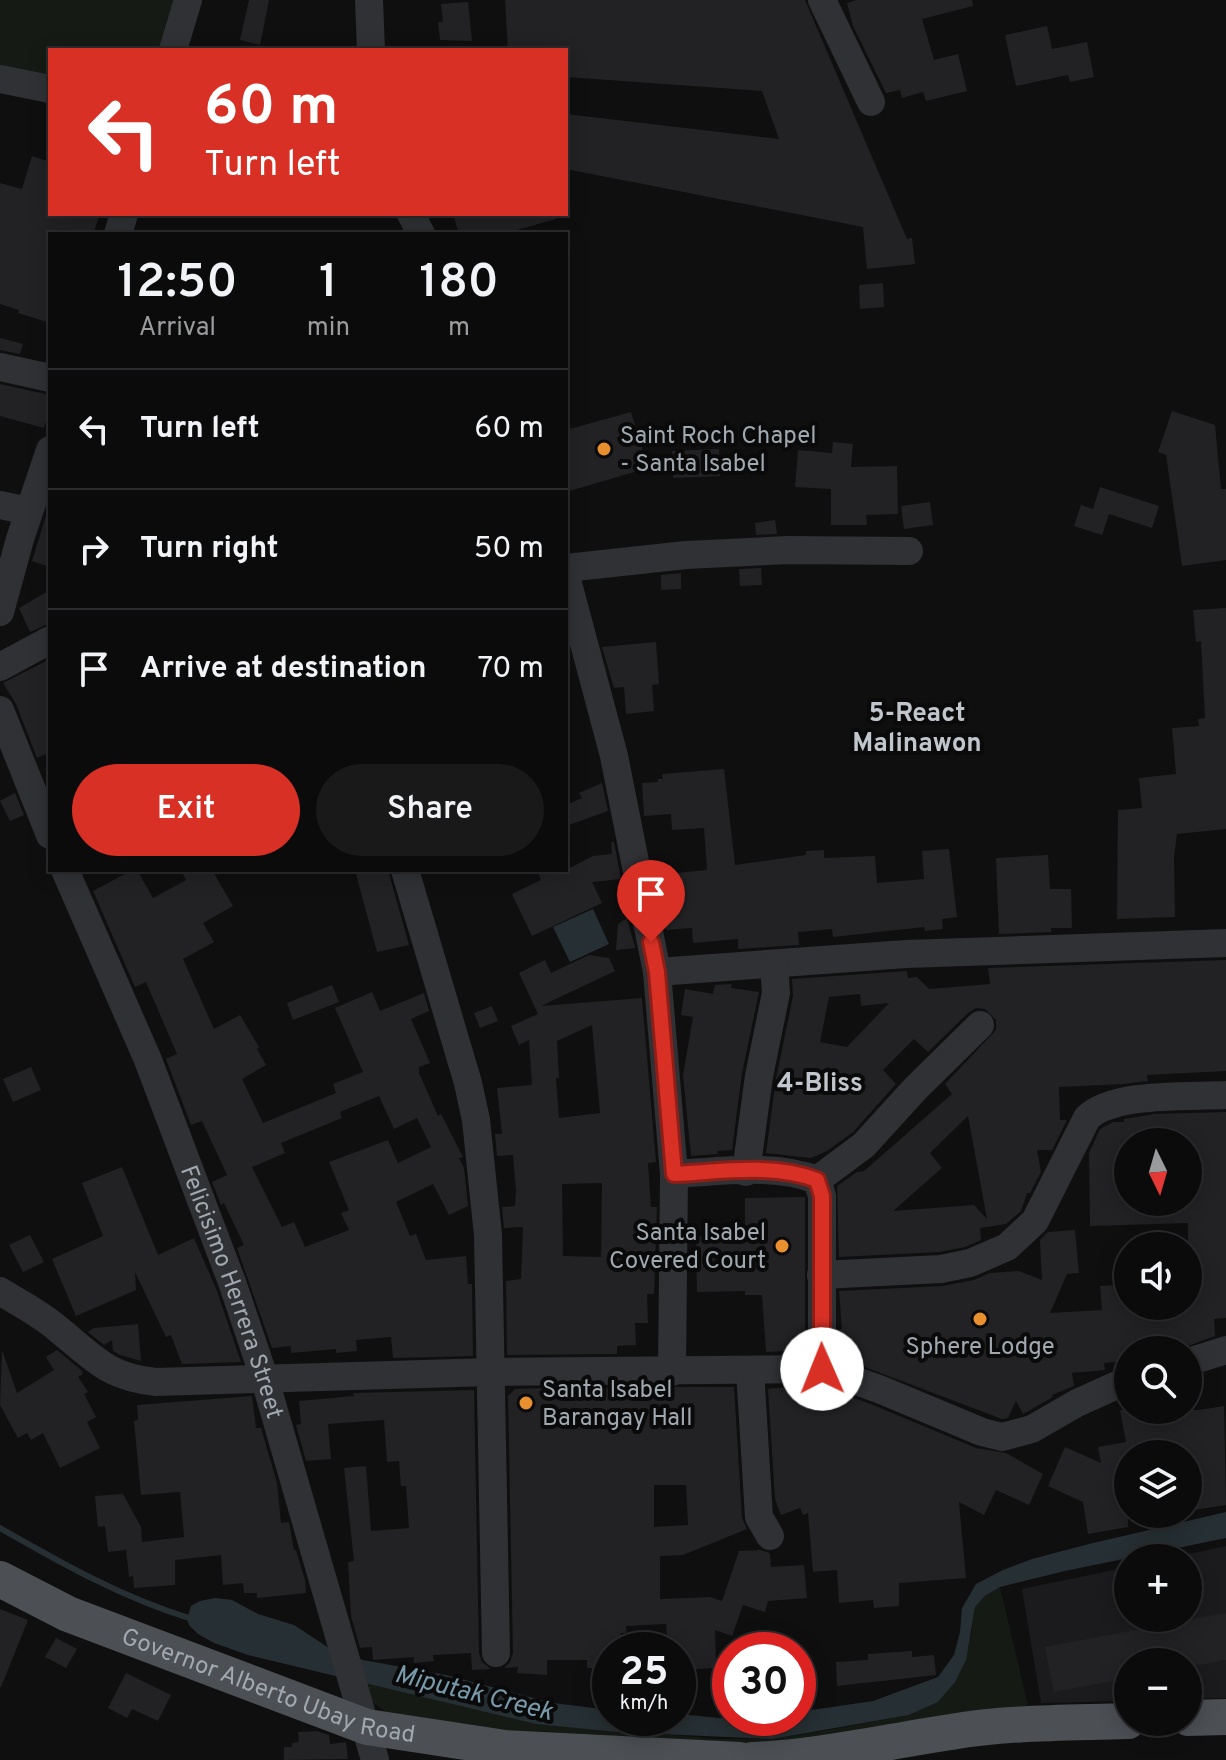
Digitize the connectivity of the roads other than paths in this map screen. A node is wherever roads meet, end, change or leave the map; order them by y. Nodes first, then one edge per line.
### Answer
1 (188, 0) edge
2 (369, 0) edge
3 (822, 0) edge
4 (174, 48) edge
5 (371, 48) edge
6 (0, 79) edge
7 (48, 89) edge
8 (871, 102) dead end
9 (0, 367) edge
10 (48, 378) edge
11 (48, 456) edge
12 (0, 505) edge
13 (29, 511) junction
14 (909, 551) dead end
15 (568, 568) edge
16 (568, 584) edge
17 (0, 612) edge
18 (48, 641) edge
19 (0, 667) edge
20 (0, 710) edge
21 (48, 830) edge
22 (66, 872) edge
23 (406, 872) edge
24 (1226, 943) edge
25 (774, 964) junction
26 (657, 972) junction
27 (980, 1025) dead end
28 (1226, 1095) edge
29 (746, 1172) junction
30 (674, 1174) junction
31 (817, 1180) junction
32 (821, 1275) junction
33 (0, 1291) edge
34 (1226, 1350) edge
35 (1202, 1358) edge
36 (822, 1369) junction
37 (750, 1370) junction
38 (491, 1372) junction
39 (672, 1372) junction
40 (265, 1380) junction
41 (1114, 1386) edge
42 (770, 1536) dead end
43 (0, 1579) edge
44 (496, 1653) dead end
45 (1226, 1717) edge
46 (1202, 1718) edge
47 (1114, 1721) edge
48 (369, 1738) edge
49 (505, 1754) edge
50 (740, 1760) edge
51 (752, 1760) edge

1 - 4 street
2 - 5 street
3 - 8 street
6 - 7 street
9 - 10 street
11 - 13 street
12 - 13 street
13 - 17 street
14 - 15 street
16 - 26 street
18 - 19 street
20 - 21 street
22 - 40 street, Felicisimo Herrera Street
23 - 38 street
24 - 25 street
25 - 26 street
25 - 29 street
26 - 30 street
27 - 31 street
28 - 32 street
29 - 30 street
29 - 31 street
30 - 39 street
31 - 32 street
32 - 36 street
33 - 40 street
34 - 35 street
36 - 37 street
36 - 41 street
37 - 39 street
37 - 42 street
38 - 39 street
38 - 40 street
38 - 44 street
40 - 48 street, Felicisimo Herrera Street
43 - 48 main road, Governor Alberto Ubay Road
45 - 46 main road
47 - 51 main road
48 - 49 main road, Governor Alberto Ubay Road
49 - 50 main road, Governor Alberto Ubay Road

